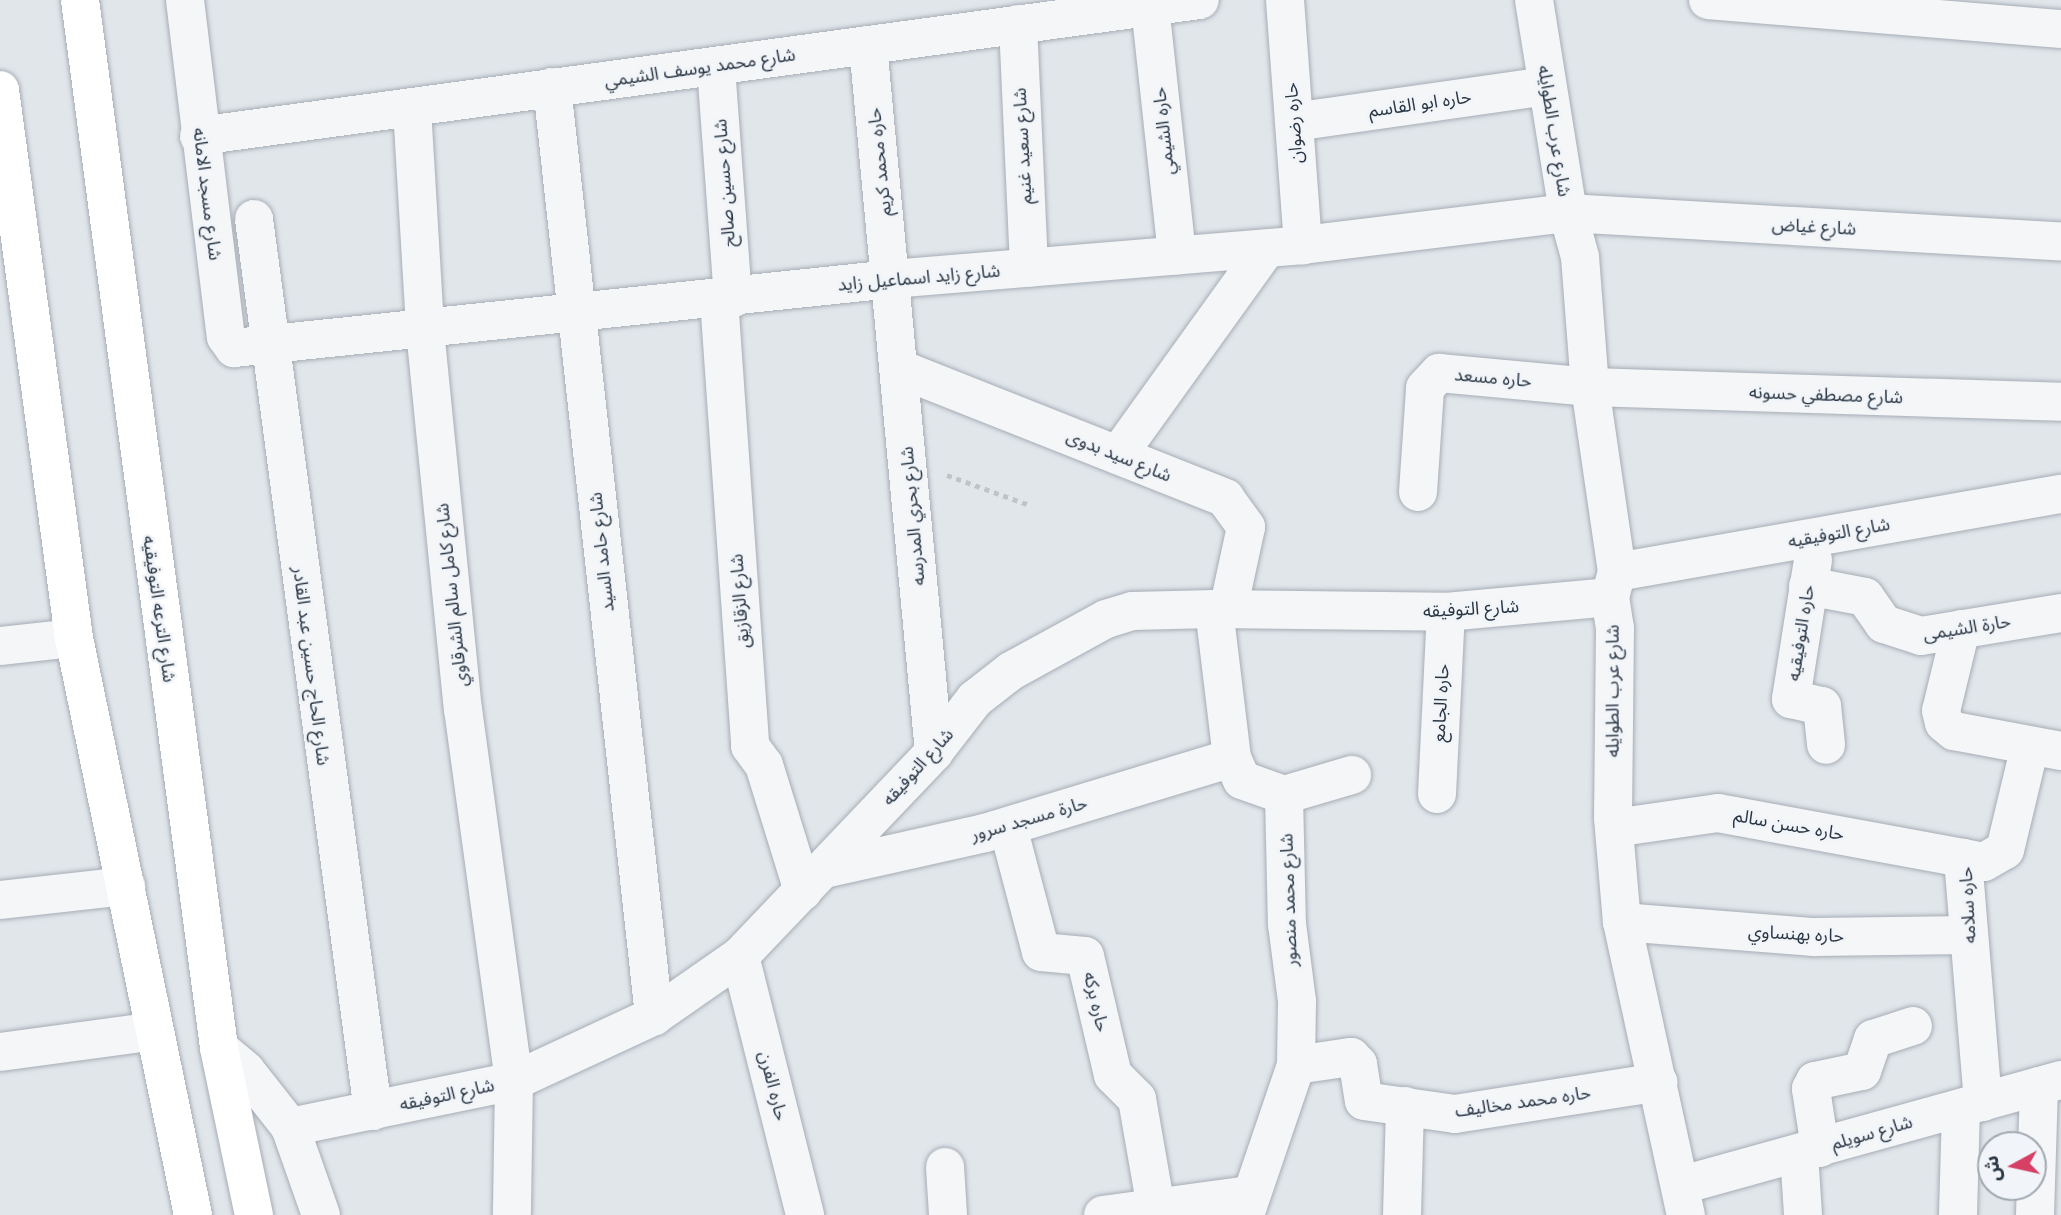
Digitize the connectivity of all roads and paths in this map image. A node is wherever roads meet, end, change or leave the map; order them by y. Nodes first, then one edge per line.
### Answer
1 (80, 0) edge
2 (185, 0) edge
3 (1200, 0) edge
4 (1285, 0) edge
5 (1534, 0) edge
6 (1722, 1) edge
7 (1150, 6) junction
8 (1018, 24) junction
9 (2061, 29) edge
10 (868, 45) junction
11 (716, 68) junction
12 (1546, 86) junction
13 (552, 87) junction
14 (0, 90) edge
15 (412, 108) junction
16 (1294, 121) junction
17 (199, 136) junction
18 (8, 212) edge
19 (1567, 213) junction
20 (254, 219) dead end
21 (2061, 241) edge
22 (1285, 247) junction
23 (1177, 256) junction
24 (1029, 268) junction
25 (892, 279) junction
26 (726, 299) junction
27 (575, 314) junction
28 (425, 330) junction
29 (271, 348) junction
30 (900, 369) junction
31 (1590, 387) junction
32 (2061, 402) edge
33 (1118, 455) junction
34 (908, 461) junction
35 (1418, 492) dead end
36 (2061, 494) edge
37 (1032, 506) dead end
38 (1816, 537) junction
39 (1613, 584) junction
40 (1808, 586) junction
41 (1221, 610) junction
42 (1446, 612) junction
43 (2061, 613) edge
44 (1961, 629) junction
45 (74, 638) junction
46 (0, 646) edge
47 (1826, 745) dead end
48 (2046, 749) edge
49 (934, 752) junction
50 (1232, 758) junction
51 (1352, 775) dead end
52 (1437, 794) dead end
53 (1284, 795) junction
54 (1008, 827) junction
55 (1614, 828) junction
56 (1963, 858) junction
57 (813, 880) junction
58 (126, 886) junction
59 (0, 900) edge
60 (1622, 922) junction
61 (1969, 936) junction
62 (740, 956) junction
63 (654, 1016) junction
64 (1913, 1026) dead end
65 (155, 1031) junction
66 (219, 1048) junction
67 (0, 1052) edge
68 (1296, 1065) junction
69 (514, 1081) junction
70 (1659, 1082) junction
71 (2050, 1083) edge
72 (1972, 1105) junction
73 (1405, 1106) junction
74 (373, 1111) junction
75 (290, 1127) junction
76 (1810, 1150) junction
77 (945, 1167) dead end
78 (1684, 1200) edge
79 (1247, 1205) edge
80 (1156, 1208) junction
81 (193, 1215) edge
82 (254, 1215) edge
83 (321, 1215) edge
84 (512, 1215) edge
85 (805, 1215) edge
86 (947, 1215) edge
87 (1103, 1215) edge
88 (1402, 1215) edge
89 (1803, 1215) edge
90 (1958, 1215) edge
91 (2035, 1215) edge

1 - 66 main road, شارع الترعه التوفيقيه
2 - 17 street, شارع مسجد الامانه
3 - 7 street, شارع محمد يوسف الشيمي
4 - 16 street, حاره رضوان
5 - 12 street, شارع عرب الطوايله
6 - 9 street
7 - 8 street, شارع محمد يوسف الشيمي
7 - 23 street, حاره الشيمي
8 - 10 street, شارع محمد يوسف الشيمي
8 - 24 street, شارع سعيد غنيم
10 - 11 street, شارع محمد يوسف الشيمي
10 - 25 street, حاره محمد كريم
11 - 13 street, شارع محمد يوسف الشيمي
11 - 26 street, شارع حسين صالح
12 - 16 street, حاره ابو القاسم
12 - 19 street, شارع عرب الطوايله
13 - 15 street, شارع محمد يوسف الشيمي
13 - 27 street, شارع حامد السيد
14 - 18 main road
15 - 17 street, شارع محمد يوسف الشيمي
15 - 28 street, شارع كامل سالم الشرقاوي
16 - 22 street, حاره رضوان
17 - 29 street, شارع مسجد الامانه
18 - 45 main road
19 - 21 street, شارع غياض
19 - 22 street, شارع زايد اسماعيل زايد
19 - 31 street, شارع عرب الطوايله
20 - 29 street, شارع الحاج حسين عبد القادر
22 - 23 street, شارع زايد اسماعيل زايد
22 - 33 street
23 - 24 street, شارع زايد اسماعيل زايد
24 - 25 street, شارع زايد اسماعيل زايد
25 - 26 street, شارع زايد اسماعيل زايد
25 - 30 street, شارع بحري المدرسه
26 - 27 street, شارع زايد اسماعيل زايد
26 - 57 street, شارع الزقازيق
27 - 28 street, شارع زايد اسماعيل زايد
27 - 63 street, شارع حامد السيد
28 - 29 street, شارع زايد اسماعيل زايد
28 - 69 street, شارع كامل سالم الشرقاوي
29 - 74 street, شارع الحاج حسين عبد القادر
30 - 33 street, شارع سيد بدوى
30 - 34 street, شارع بحري المدرسه
31 - 32 street, شارع مصطفي حسونه
31 - 35 street, حاره مسعد
31 - 39 street, شارع عرب الطوايله
33 - 41 street, شارع سيد بدوى
34 - 37 path
34 - 49 street, شارع بحري المدرسه
36 - 38 street, شارع التوفيقيه
38 - 39 street, شارع التوفيقيه
38 - 40 street, حاره التوفيقيه
39 - 42 street, شارع التوفيقه
39 - 55 street, شارع عرب الطوايله
40 - 44 street, حارة الشيمى
40 - 47 street, حاره التوفيقيه
41 - 42 street, شارع التوفيقه
41 - 49 street, شارع التوفيقه
41 - 50 street
42 - 52 street, حاره الجامع
43 - 44 street, حارة الشيمى
44 - 48 street
45 - 46 street
45 - 58 main road
48 - 56 street, حاره سلامه
49 - 57 street, شارع التوفيقه
50 - 53 street
50 - 54 street, حارة مسجد سرور
51 - 53 street
53 - 68 street, شارع محمد منصور
54 - 57 street, حارة مسجد سرور
54 - 80 street, حاره بركه
55 - 56 street, حاره حسن سالم
55 - 60 street, شارع عرب الطوايله
56 - 61 street, حاره سلامه
57 - 62 street, شارع التوفيقه
58 - 59 street
58 - 65 main road
60 - 61 street, حاره بهنساوي
60 - 70 street, شارع عرب الطوايله
61 - 72 street, حاره سلامه
62 - 63 street, شارع التوفيقه
62 - 85 street, حاره الفرن
63 - 69 street, شارع التوفيقه
64 - 76 street
65 - 67 street
65 - 81 main road
66 - 75 street
66 - 82 main road, شارع الترعه التوفيقيه
68 - 73 street, حاره محمد مخاليف
68 - 79 street, شارع محمد منصور
69 - 74 street, شارع التوفيقه
69 - 84 street, شارع كامل سالم الشرقاوي
70 - 73 street, حاره محمد مخاليف
70 - 78 street, شارع عرب الطوايله
71 - 72 street, شارع سويلم
71 - 91 street
72 - 76 street, شارع سويلم
72 - 90 street, حاره سلامه
73 - 88 street
74 - 75 street, شارع التوفيقه
75 - 83 street
76 - 78 street, شارع سويلم
76 - 89 street
77 - 86 street
79 - 80 street
80 - 87 street

